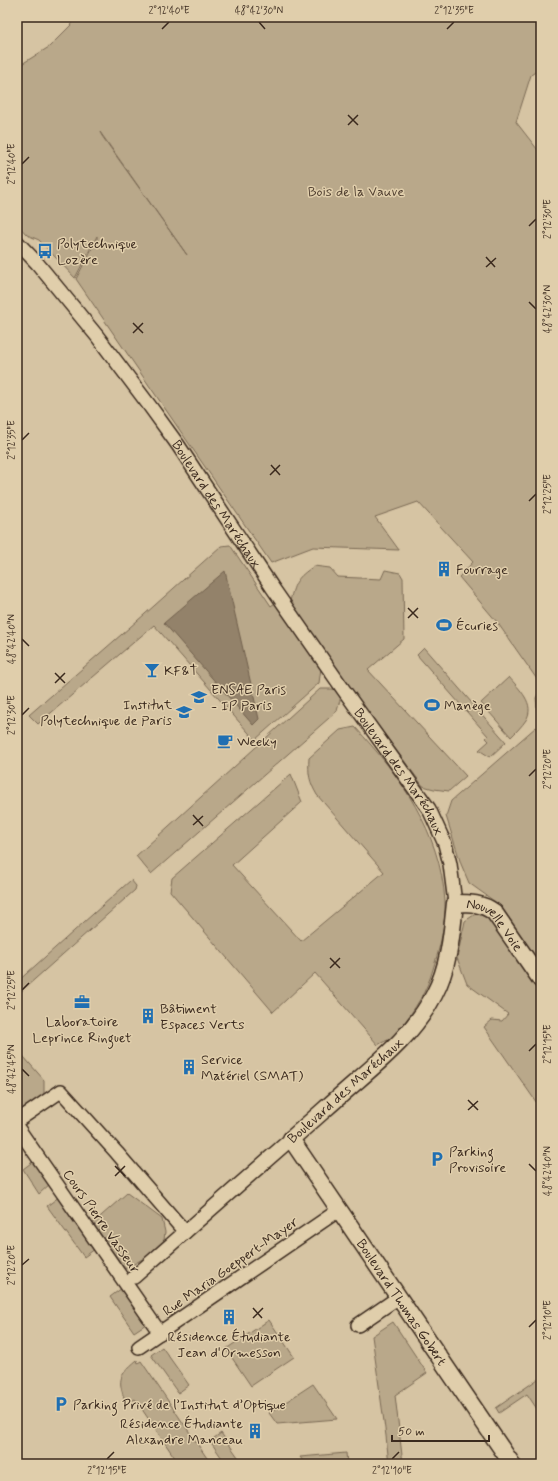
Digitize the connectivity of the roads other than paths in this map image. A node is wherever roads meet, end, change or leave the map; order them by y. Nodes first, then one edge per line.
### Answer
1 (17, 242) edge
2 (455, 903) junction
3 (541, 980) edge
4 (17, 1121) edge
5 (17, 1127) edge
6 (291, 1139) junction
7 (339, 1210) junction
8 (185, 1232) junction
9 (134, 1277) dead end
10 (399, 1297) junction
11 (358, 1325) dead end
12 (160, 1333) junction
13 (139, 1347) dead end
14 (512, 1464) edge

1 - 2 street, Boulevard des Maréchaux
2 - 3 street, Nouvelle Voie
2 - 6 street, Boulevard des Maréchaux
4 - 8 street
5 - 12 street, Cours Pierre Vasseur
6 - 7 street, Boulevard Thomas Gobert
6 - 8 street, Boulevard des Maréchaux
7 - 10 street, Boulevard Thomas Gobert
7 - 12 street, Rue Maria Goeppert-Mayer
8 - 9 street, Boulevard des Maréchaux
10 - 11 street
10 - 14 street, Boulevard Thomas Gobert
12 - 13 street, Rue Maria Goeppert-Mayer

